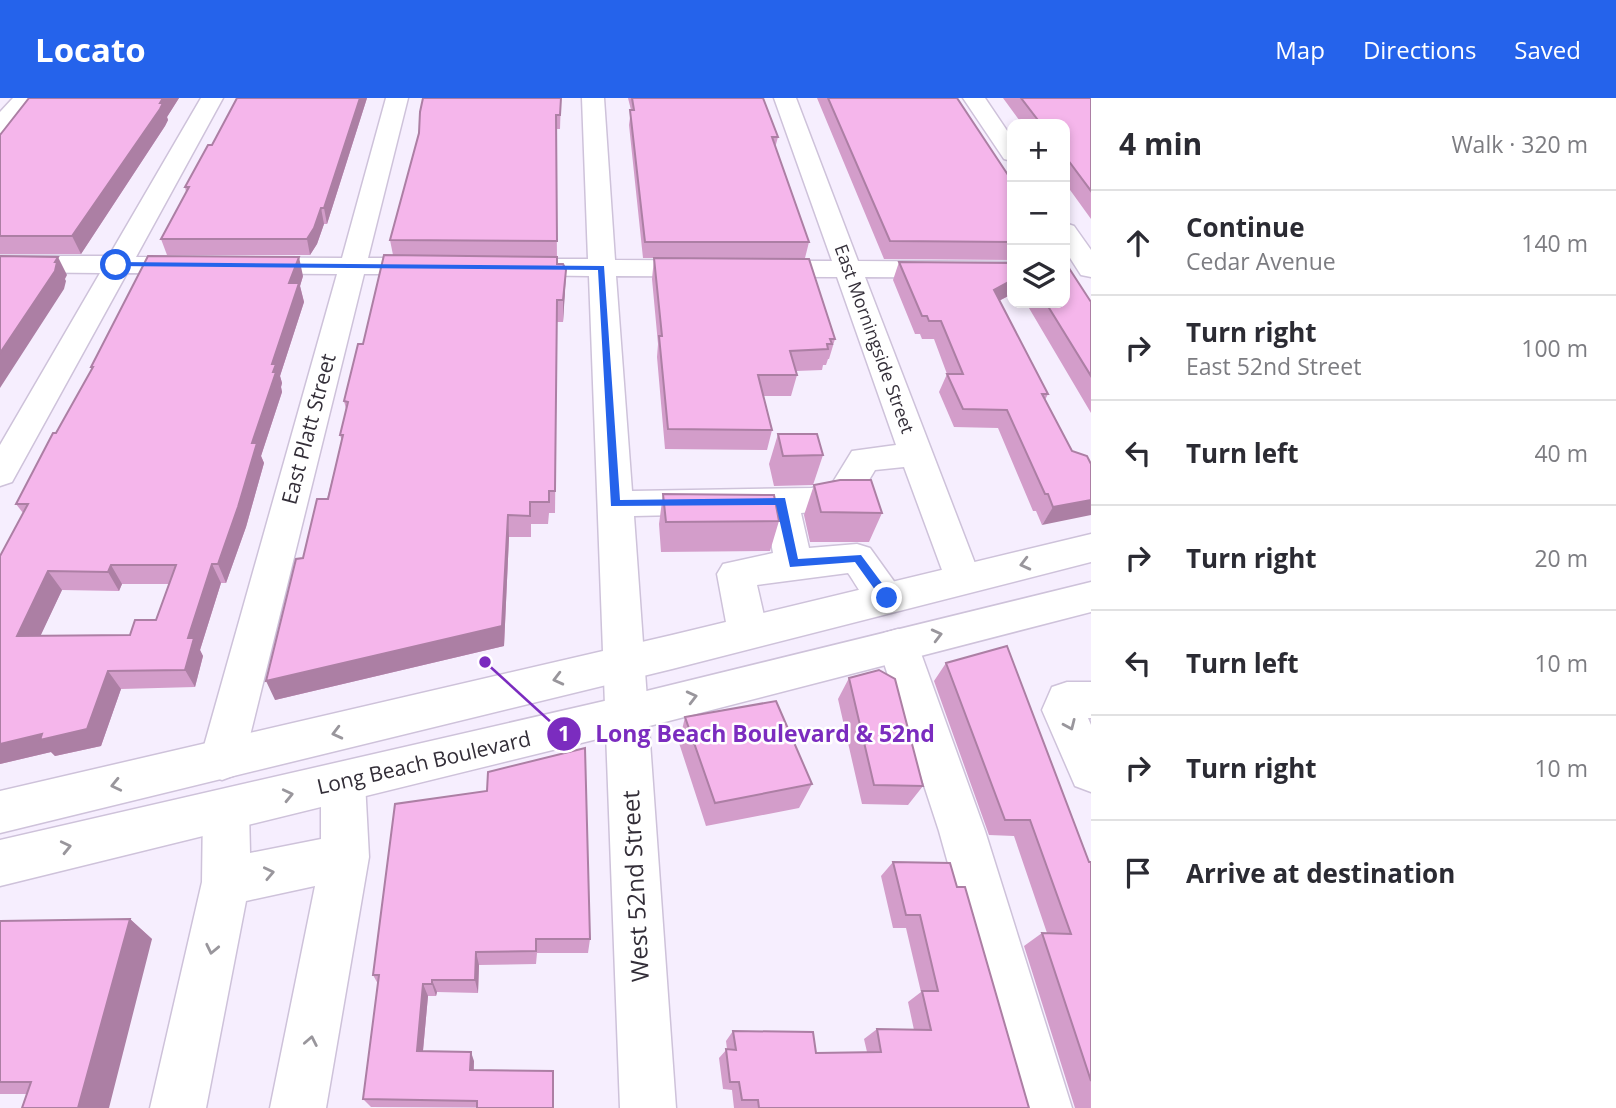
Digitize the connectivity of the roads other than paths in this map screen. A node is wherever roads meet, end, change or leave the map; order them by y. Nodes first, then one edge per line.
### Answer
1 (24, 98) edge
2 (212, 98) edge
3 (397, 98) edge
4 (593, 98) edge
5 (785, 98) edge
6 (974, 98) edge
7 (0, 126) edge
8 (1007, 147) edge
9 (1070, 238) edge
10 (0, 264) edge
11 (116, 265) junction
12 (352, 266) junction
13 (463, 267) edge
14 (491, 267) edge
15 (602, 268) junction
16 (848, 269) junction
17 (1007, 270) edge
18 (1070, 270) edge
19 (1091, 270) edge
20 (917, 455) junction
21 (0, 474) edge
22 (781, 501) junction
23 (615, 504) junction
24 (1091, 548) edge
25 (793, 564) junction
26 (962, 579) junction
27 (1091, 597) edge
28 (887, 598) junction
29 (748, 633) junction
30 (898, 645) junction
31 (625, 663) junction
32 (1091, 699) edge
33 (626, 714) junction
34 (222, 760) junction
35 (1091, 772) edge
36 (343, 782) junction
37 (226, 810) junction
38 (0, 812) edge
39 (345, 857) junction
40 (0, 863) edge
41 (226, 882) junction
42 (178, 1108) edge
43 (298, 1108) edge
44 (648, 1108) edge
45 (1044, 1108) edge

1 - 7 street
2 - 11 street
3 - 12 street, East Platt Street
4 - 15 street, West 52nd Street
5 - 16 street, East Morningside Street
6 - 8 street
9 - 19 street
10 - 11 street
11 - 12 street
11 - 21 street
12 - 13 street
12 - 34 street, East Platt Street
14 - 15 street
15 - 16 street
15 - 23 street, West 52nd Street
16 - 17 street
16 - 20 street, East Morningside Street
18 - 19 street
20 - 22 street
20 - 26 street, East Morningside Street
22 - 23 street
22 - 25 street
23 - 31 street, West 52nd Street
24 -> 26 street
25 - 28 street
25 - 29 street
26 - 28 street
30 -> 27 street, Long Beach Boulevard
28 - 29 street
29 - 31 street
33 -> 30 street, Long Beach Boulevard
30 - 45 street
31 - 33 street, West 52nd Street
31 -> 34 street
32 -> 35 street
33 - 36 street, Long Beach Boulevard
33 - 44 street, West 52nd Street
34 -> 38 street
37 -> 36 street, Long Beach Boulevard
36 - 39 street
40 -> 37 street, Long Beach Boulevard
37 - 41 street
41 -> 39 street
43 -> 39 street
41 -> 42 street

